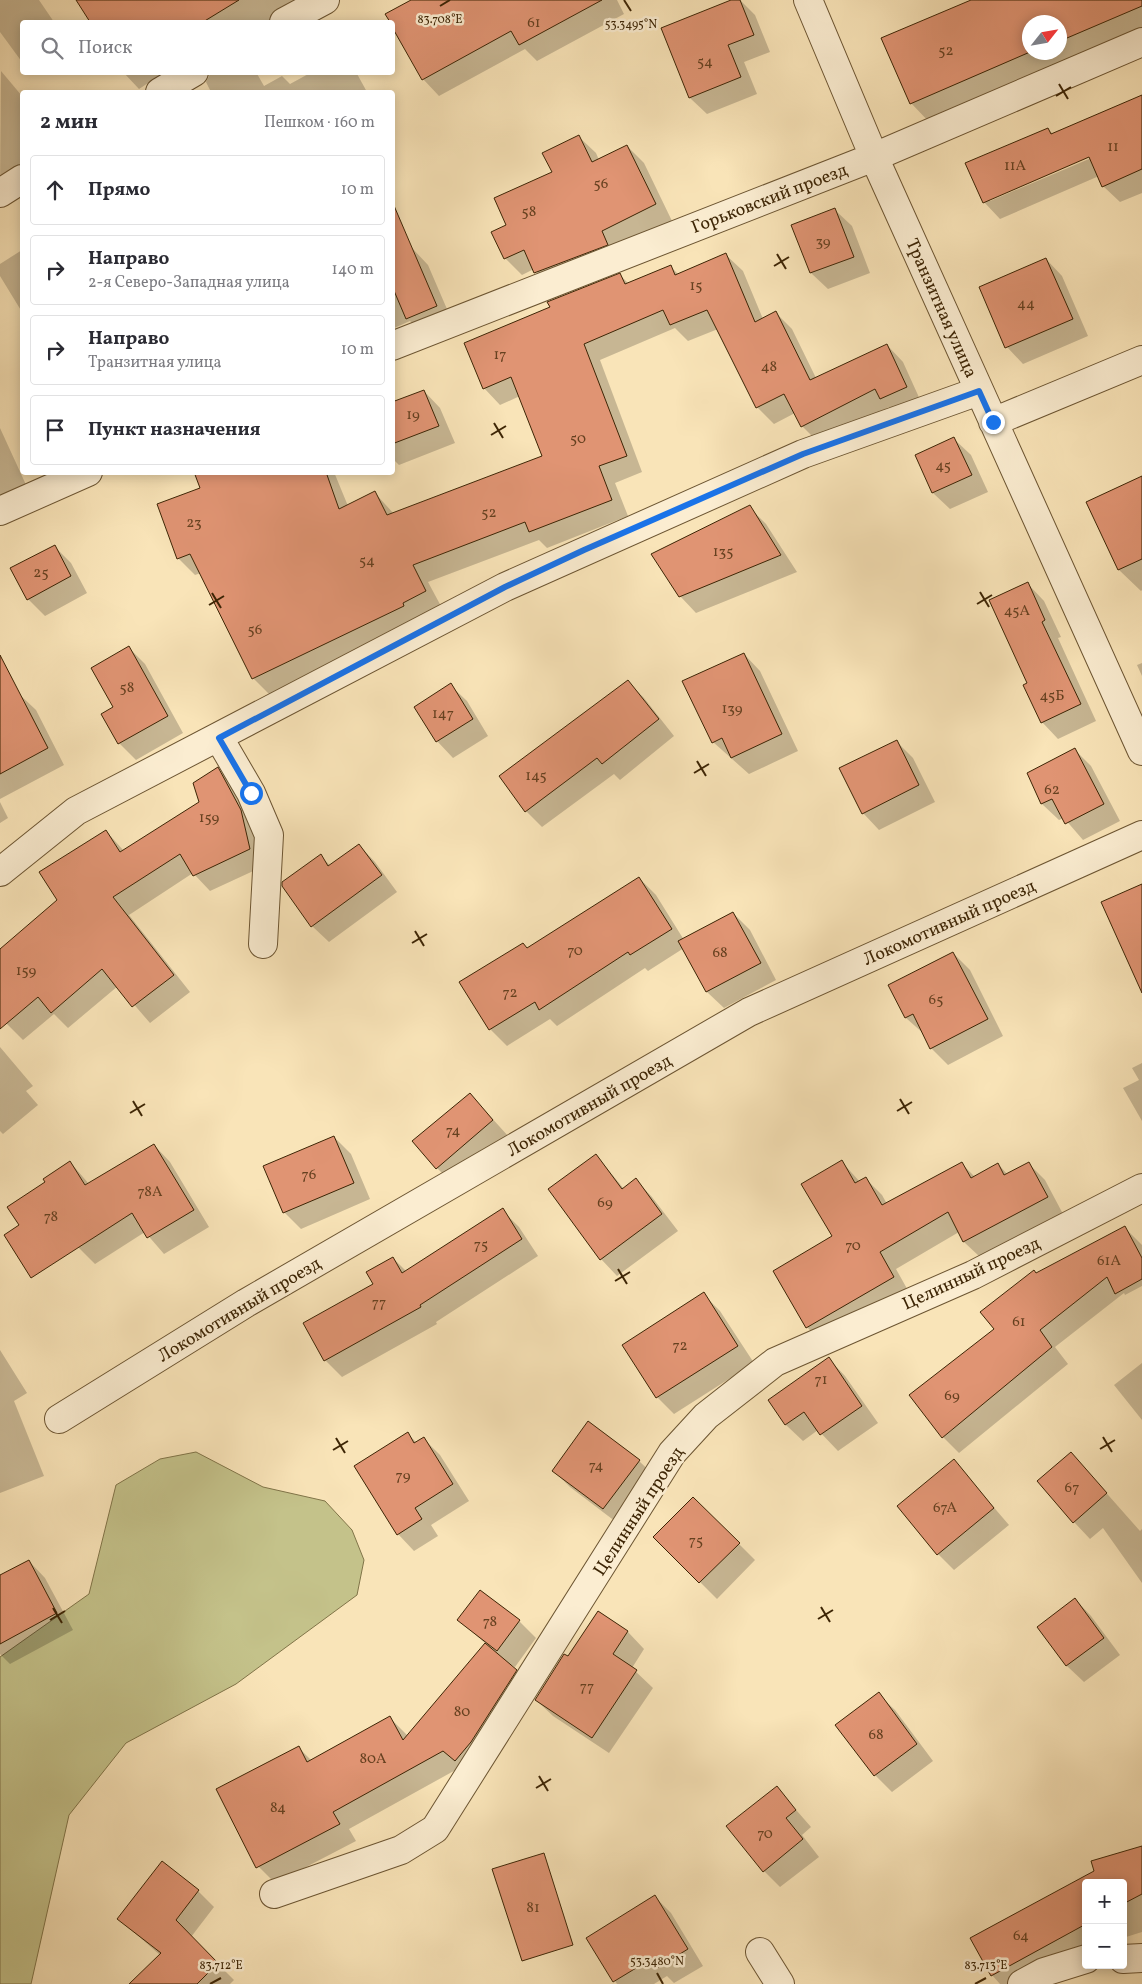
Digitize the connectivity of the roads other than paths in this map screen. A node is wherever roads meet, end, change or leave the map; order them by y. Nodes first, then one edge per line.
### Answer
1 (325, 0) edge
2 (808, 0) edge
3 (288, 20) edge
4 (1142, 42) edge
5 (189, 75) edge
6 (163, 90) edge
7 (874, 157) junction
8 (20, 180) edge
9 (0, 193) edge
10 (395, 345) edge
11 (1142, 360) edge
12 (979, 391) junction
13 (993, 422) junction
14 (81, 475) edge
15 (0, 511) edge
16 (219, 738) junction
17 (1142, 751) edge
18 (1142, 835) edge
19 (0, 872) edge
20 (263, 944) dead end
21 (1142, 1188) edge
22 (59, 1419) dead end
23 (274, 1894) dead end
24 (760, 1952) dead end
25 (1142, 1958) edge
26 (1127, 1959) edge
27 (1082, 1960) edge
28 (780, 1984) edge
29 (1022, 1984) edge

1 - 3 street
2 - 7 street, Транзитная улица
4 - 7 street, Горьковский проезд
5 - 6 street
7 - 10 street, Горьковский проезд
7 - 12 street, Транзитная улица
8 - 9 street
11 - 13 street
12 - 13 street, Транзитная улица
12 - 16 street
13 - 17 street, Транзитная улица
14 - 15 street
16 - 19 street
16 - 20 street
18 - 22 street, Локомотивный проезд
21 - 23 street, Целинный проезд
24 - 28 street
25 - 26 street
27 - 29 street

